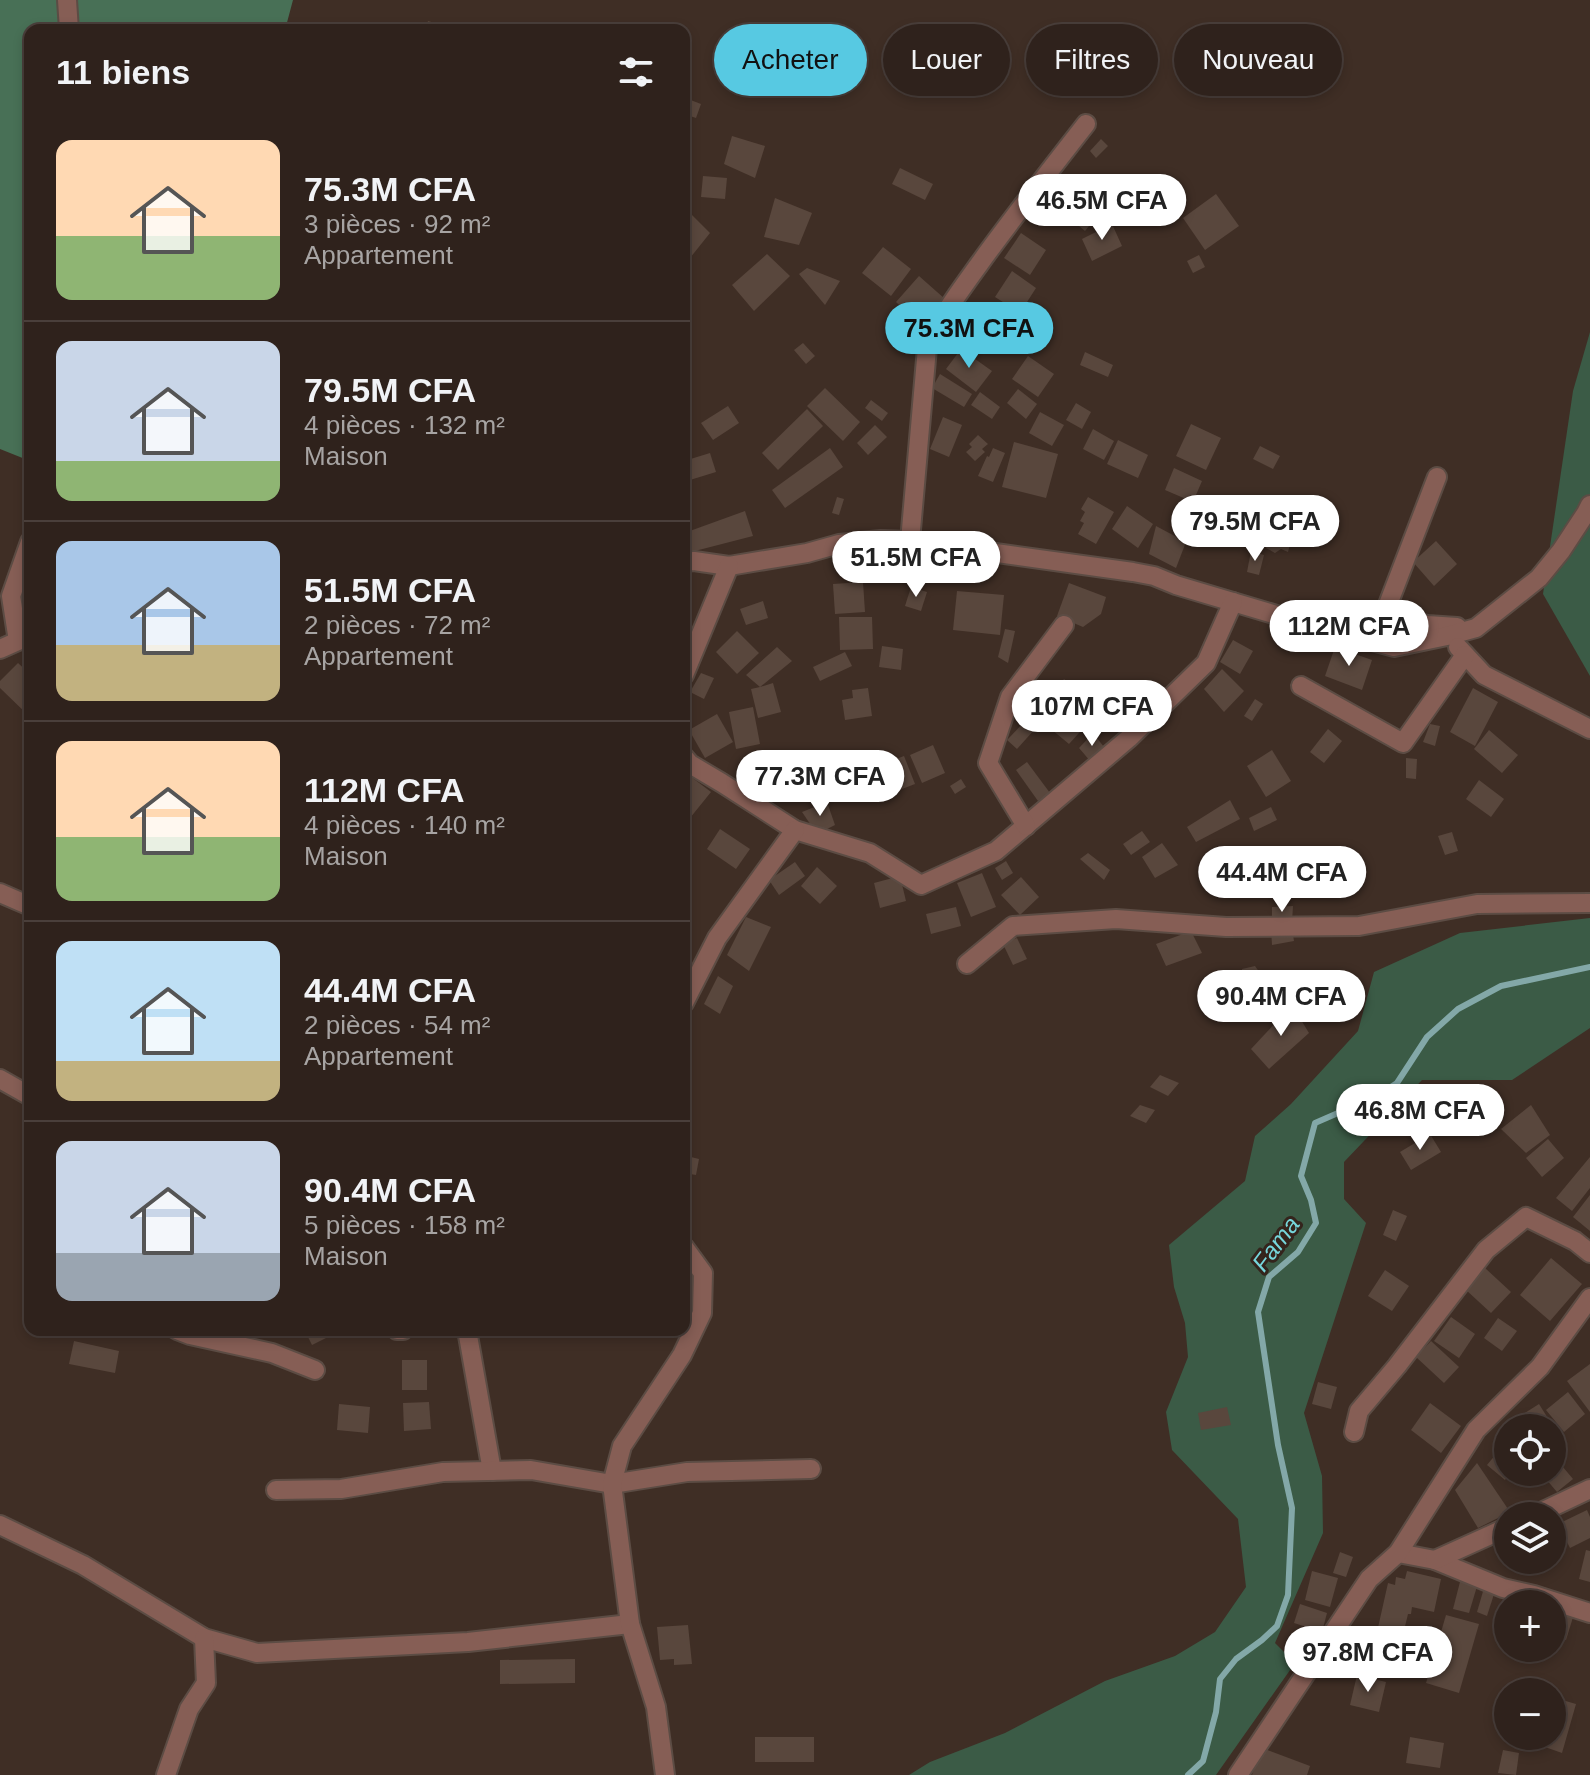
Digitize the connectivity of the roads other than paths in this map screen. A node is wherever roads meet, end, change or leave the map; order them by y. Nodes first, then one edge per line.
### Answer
1 (67, 0) edge
2 (69, 24) edge
3 (1086, 124) dead end
4 (1437, 477) dead end
5 (1590, 505) edge
6 (910, 541) junction
7 (24, 559) edge
8 (690, 561) edge
9 (729, 566) junction
10 (1233, 602) junction
11 (1064, 625) dead end
12 (1476, 628) junction
13 (1447, 636) junction
14 (16, 643) edge
15 (0, 649) edge
16 (1465, 655) junction
17 (690, 660) edge
18 (1301, 686) dead end
19 (1590, 729) edge
20 (690, 764) edge
21 (1026, 826) junction
22 (795, 830) junction
23 (0, 893) edge
24 (24, 903) edge
25 (1590, 903) edge
26 (967, 964) dead end
27 (690, 991) edge
28 (0, 1079) edge
29 (24, 1093) edge
30 (1590, 1253) edge
31 (690, 1255) edge
32 (1590, 1298) edge
33 (195, 1336) edge
34 (468, 1336) edge
35 (315, 1370) dead end
36 (1354, 1432) dead end
37 (811, 1469) dead end
38 (492, 1471) junction
39 (612, 1484) junction
40 (276, 1490) dead end
41 (1585, 1495) edge
42 (1566, 1503) edge
43 (0, 1525) edge
44 (1494, 1533) edge
45 (1398, 1553) junction
46 (1435, 1560) junction
47 (1590, 1613) edge
48 (630, 1624) junction
49 (204, 1638) junction
50 (166, 1775) edge
51 (665, 1775) edge
52 (1238, 1775) edge

1 - 2 street
3 - 6 street
4 - 12 street
5 - 12 street
6 - 9 street
6 - 10 street
7 - 14 street
8 - 9 street
9 - 17 street
10 - 13 street
10 - 21 street
11 - 21 street
12 - 13 street
13 - 16 street
14 - 15 street
16 - 18 street
16 - 19 street
20 - 22 street
21 - 22 street
22 - 27 street
23 - 24 street
25 - 26 street
28 - 29 street
30 - 36 street
31 - 39 street
32 - 45 street
33 - 35 street
34 - 38 street
37 - 39 street
38 - 39 street
38 - 40 street
39 - 48 street
41 - 42 street
43 - 49 street
44 - 46 street
45 - 46 street
45 - 52 street
46 - 47 street
48 - 49 street
48 - 51 street
49 - 50 street

